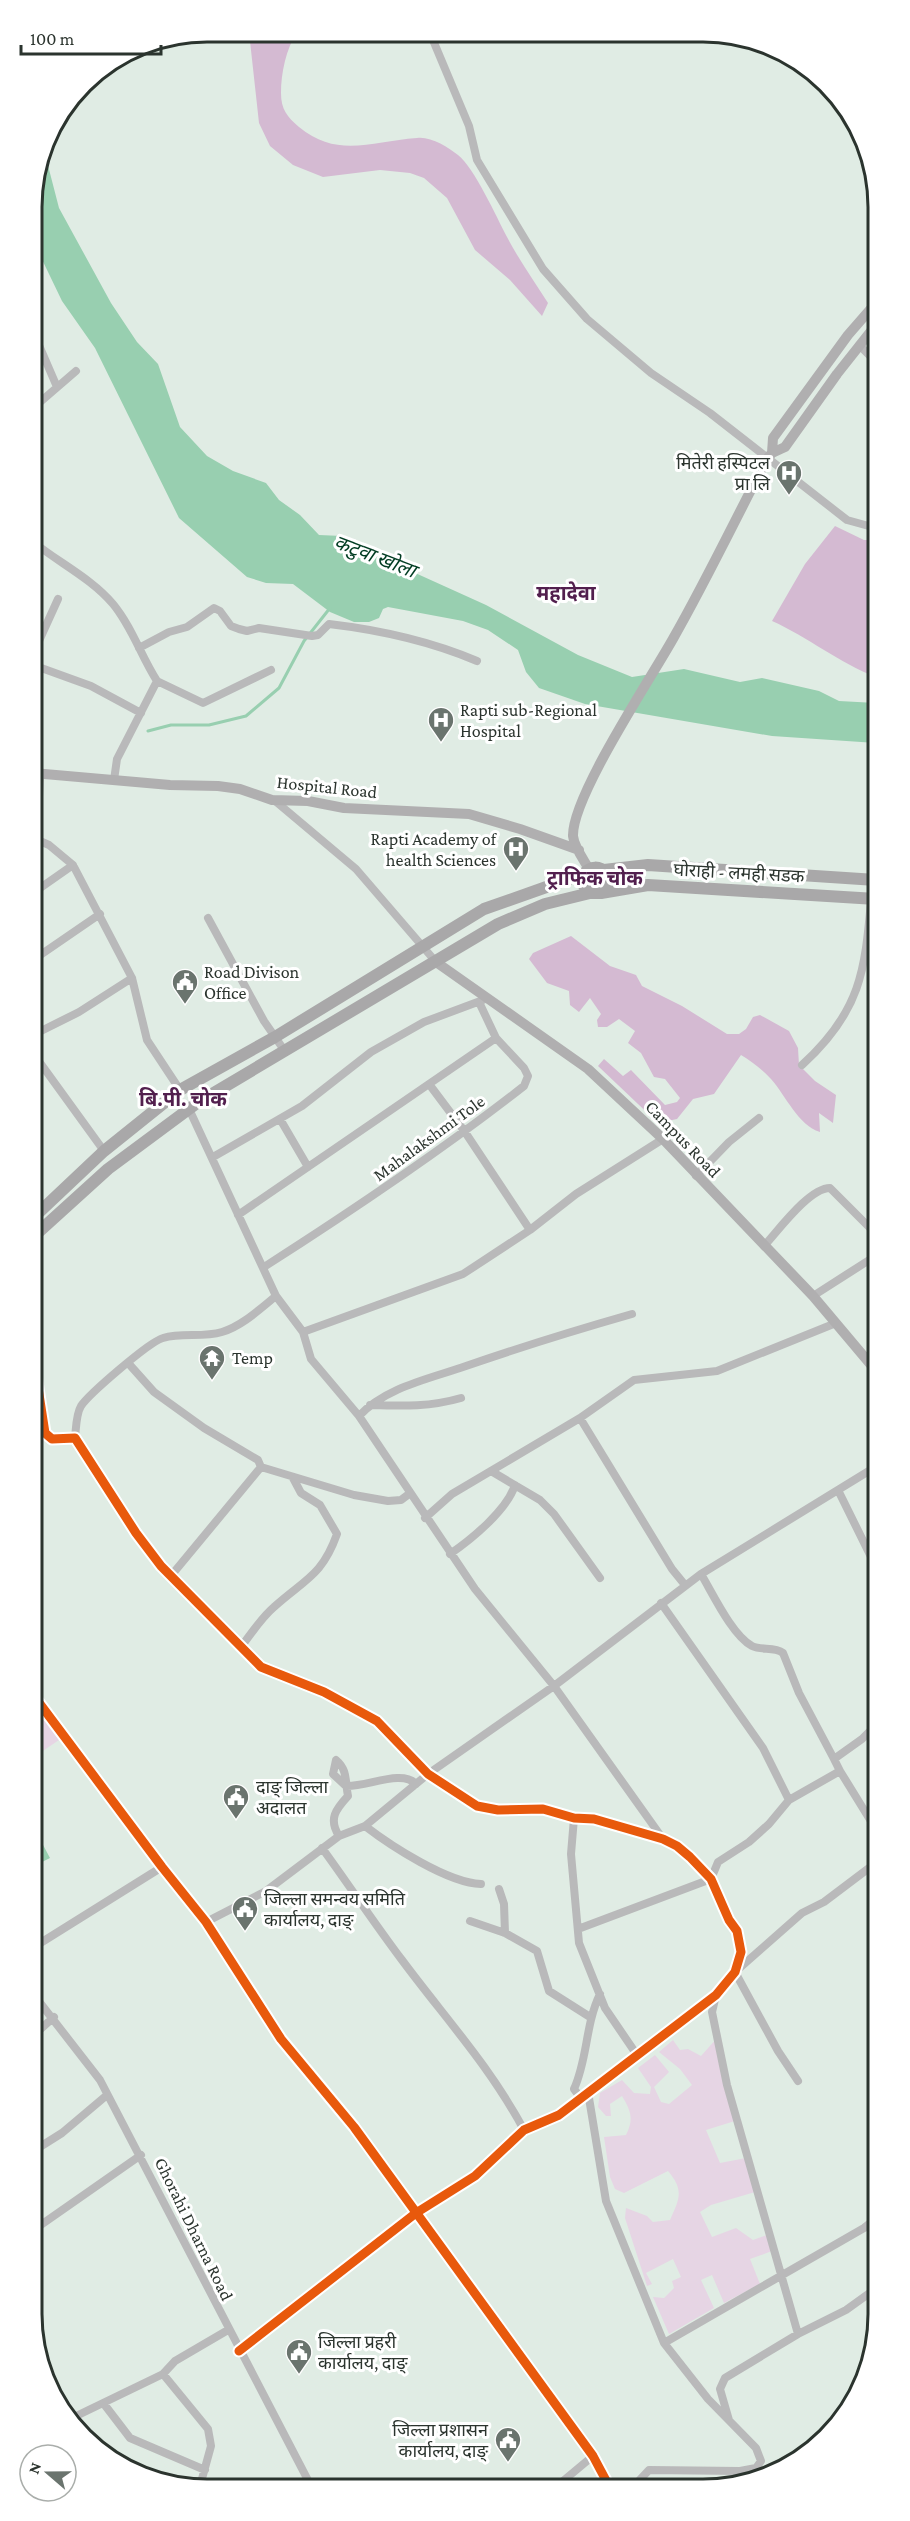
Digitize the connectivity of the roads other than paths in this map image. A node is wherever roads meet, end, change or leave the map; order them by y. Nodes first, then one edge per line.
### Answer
1 (434, 42) edge
2 (868, 312) edge
3 (868, 334) edge
4 (859, 345) junction
5 (42, 352) edge
6 (868, 355) edge
7 (76, 371) dead end
8 (57, 387) junction
9 (42, 400) edge
10 (770, 456) junction
11 (868, 526) edge
12 (42, 548) edge
13 (58, 599) dead end
14 (42, 634) edge
15 (139, 648) junction
16 (477, 661) dead end
17 (42, 668) edge
18 (271, 670) dead end
19 (156, 681) junction
20 (141, 713) junction
21 (42, 773) edge
22 (114, 780) junction
23 (272, 800) junction
24 (42, 842) edge
25 (579, 850) junction
26 (74, 865) junction
27 (604, 870) junction
28 (586, 871) junction
29 (868, 880) edge
30 (42, 887) edge
31 (596, 893) junction
32 (868, 898) edge
33 (100, 914) junction
34 (207, 918) dead end
35 (868, 941) edge
36 (424, 947) junction
37 (42, 954) edge
38 (436, 962) junction
39 (132, 978) junction
40 (484, 1000) junction
41 (42, 1030) edge
42 (275, 1037) junction
43 (495, 1038) junction
44 (284, 1050) junction
45 (42, 1065) edge
46 (802, 1065) dead end
47 (429, 1084) junction
48 (179, 1091) junction
49 (190, 1108) junction
50 (759, 1118) dead end
51 (280, 1119) junction
52 (465, 1132) junction
53 (663, 1139) junction
54 (104, 1151) junction
55 (213, 1156) junction
56 (308, 1167) junction
57 (696, 1176) junction
58 (42, 1210) edge
59 (238, 1215) junction
60 (868, 1225) edge
61 (42, 1229) edge
62 (530, 1230) junction
63 (764, 1246) junction
64 (868, 1261) edge
65 (264, 1267) junction
66 (276, 1296) junction
67 (813, 1296) junction
68 (632, 1314) dead end
69 (836, 1323) junction
70 (303, 1332) junction
71 (868, 1361) edge
72 (129, 1364) junction
73 (461, 1398) dead end
74 (369, 1405) junction
75 (42, 1413) edge
76 (358, 1416) junction
77 (580, 1418) junction
78 (44, 1426) joint
79 (75, 1438) junction
80 (261, 1467) junction
81 (491, 1471) junction
82 (868, 1472) edge
83 (292, 1478) junction
84 (515, 1485) junction
85 (838, 1490) junction
86 (409, 1494) junction
87 (424, 1518) junction
88 (868, 1551) edge
89 (450, 1554) junction
90 (701, 1574) junction
91 (170, 1577) junction
92 (600, 1578) dead end
93 (685, 1585) junction
94 (661, 1603) junction
95 (241, 1647) junction
96 (554, 1686) junction
97 (42, 1707) edge
98 (868, 1733) edge
99 (834, 1759) junction
100 (840, 1771) junction
101 (428, 1774) junction
102 (416, 1784) junction
103 (789, 1800) junction
104 (868, 1816) edge
105 (574, 1818) junction
106 (365, 1826) junction
107 (339, 1836) junction
108 (663, 1839) junction
109 (322, 1848) junction
110 (162, 1867) junction
111 (868, 1869) edge
112 (711, 1879) junction
113 (481, 1884) dead end
114 (499, 1889) dead end
115 (471, 1921) dead end
116 (207, 1922) junction
117 (578, 1929) junction
118 (505, 1933) junction
119 (42, 1942) edge
120 (735, 1972) junction
121 (600, 1994) junction
122 (716, 1995) junction
123 (42, 2004) edge
124 (590, 2017) junction
125 (54, 2018) junction
126 (42, 2028) edge
127 (637, 2055) junction
128 (798, 2081) dead end
129 (588, 2092) junction
130 (106, 2095) junction
131 (580, 2097) junction
132 (524, 2130) junction
133 (42, 2146) edge
134 (141, 2155) junction
135 (416, 2213) junction
136 (42, 2224) edge
137 (868, 2225) edge
138 (783, 2275) junction
139 (868, 2294) edge
140 (228, 2330) junction
141 (798, 2334) junction
142 (664, 2343) junction
143 (239, 2351) junction
144 (163, 2374) junction
145 (104, 2404) junction
146 (77, 2416) edge
147 (729, 2422) junction
148 (593, 2456) junction
149 (205, 2470) junction
150 (202, 2479) edge
151 (307, 2479) edge
152 (565, 2479) edge
153 (605, 2479) edge
154 (641, 2479) edge

1 - 10 street
2 - 10 street
3 - 4 street
4 - 6 street
4 - 10 street
5 - 8 street
7 - 8 street
8 - 9 street
10 - 11 street
10 - 25 street
12 - 15 street
13 - 14 street
15 - 16 street
15 - 19 street
17 - 20 street
18 - 19 street
19 - 20 street
20 - 22 street
21 - 22 street, Hospital Road
22 - 23 street, Hospital Road
23 - 25 street, Hospital Road
23 - 36 street
24 - 26 street
25 - 28 street
26 - 30 street
26 - 33 street
27 - 28 main road
27 - 29 main road, घोराही - लमही सडक
27 - 31 main road
28 - 31 main road
28 - 36 main road
31 - 32 main road, घोराही - लमही सडक
31 - 38 main road, घोराही - लमही सडक
33 - 37 street
33 - 39 street
34 - 42 street
35 - 46 street
36 - 38 street
36 - 42 main road
38 - 40 street, Campus Road
38 - 44 main road, घोराही - लमही सडक
39 - 41 street
39 - 48 street
40 - 43 street, Mahalakshmi Tole
40 - 51 street
40 - 53 street, Campus Road
42 - 44 street
42 - 48 main road
43 - 47 street
43 - 52 street, Mahalakshmi Tole
44 - 49 main road, घोराही - लमही सडक
45 - 54 street
47 - 52 street
47 - 56 street
48 - 49 main road
48 - 49 main road
48 - 54 main road
49 - 55 street
49 - 61 main road, घोराही - लमही सडक
50 - 57 street
51 - 55 street
51 - 56 street
52 - 62 street
52 - 65 street, Mahalakshmi Tole
53 - 57 street, Campus Road
53 - 62 street
54 - 58 main road
55 - 59 street
56 - 59 street
57 - 63 street, Campus Road
59 - 65 street
60 - 63 street
62 - 70 street
63 - 67 street, Campus Road
64 - 67 street
65 - 66 street
66 - 70 street
66 - 72 street
67 - 69 street, Campus Road
68 - 74 street
69 - 71 street, Campus Road
69 - 77 street
70 - 76 street
72 - 79 street
72 - 80 street
73 - 74 street
74 - 76 street
75 - 78 street
76 - 86 street
77 - 81 street
77 - 93 street
78 - 79 street
79 - 91 street
80 - 83 street
80 - 91 street
81 - 84 street
81 - 87 street
82 - 85 street
83 - 86 street
83 - 95 street
84 - 89 street
84 - 92 street
85 - 88 street
85 - 90 street
86 - 87 street
87 - 89 street
89 - 96 street
90 - 93 street
90 - 99 street
91 - 95 street
93 - 94 street
94 - 96 street
94 - 103 street
95 - 101 street
96 - 101 street
96 - 108 street
97 - 110 street
98 - 99 street
99 - 100 street
100 - 103 street
100 - 104 street
101 - 102 street
101 - 105 street
102 - 106 street
102 - 107 street
103 - 112 street
105 - 108 street
105 - 117 street
106 - 107 street
106 - 113 street
107 - 109 street
108 - 112 street
109 - 116 street
109 - 132 street
110 - 116 street
110 - 119 street
111 - 120 street
112 - 117 street
112 - 120 street
114 - 118 street
115 - 118 street
116 - 135 street
117 - 121 street
118 - 124 street
120 - 122 street
120 - 128 street
121 - 124 street
121 - 127 street
122 - 127 street
122 - 138 street
123 - 125 street, Ghorahi Dharna Road
124 - 131 street
125 - 126 street
125 - 130 street, Ghorahi Dharna Road
127 - 129 street
129 - 131 street
129 - 142 street
130 - 133 street
130 - 134 street, Ghorahi Dharna Road
131 - 132 street
132 - 135 street
134 - 136 street
134 - 140 street, Ghorahi Dharna Road
135 - 143 street
135 - 148 street
137 - 138 street
138 - 141 street
138 - 142 street
139 - 141 street
140 - 143 street, Ghorahi Dharna Road
140 - 144 street
141 - 147 street
142 - 147 street
143 - 151 street, Ghorahi Dharna Road
144 - 145 street
144 - 149 street
145 - 146 street
145 - 149 street
147 - 154 street
148 - 152 street
148 - 153 street
149 - 150 street

